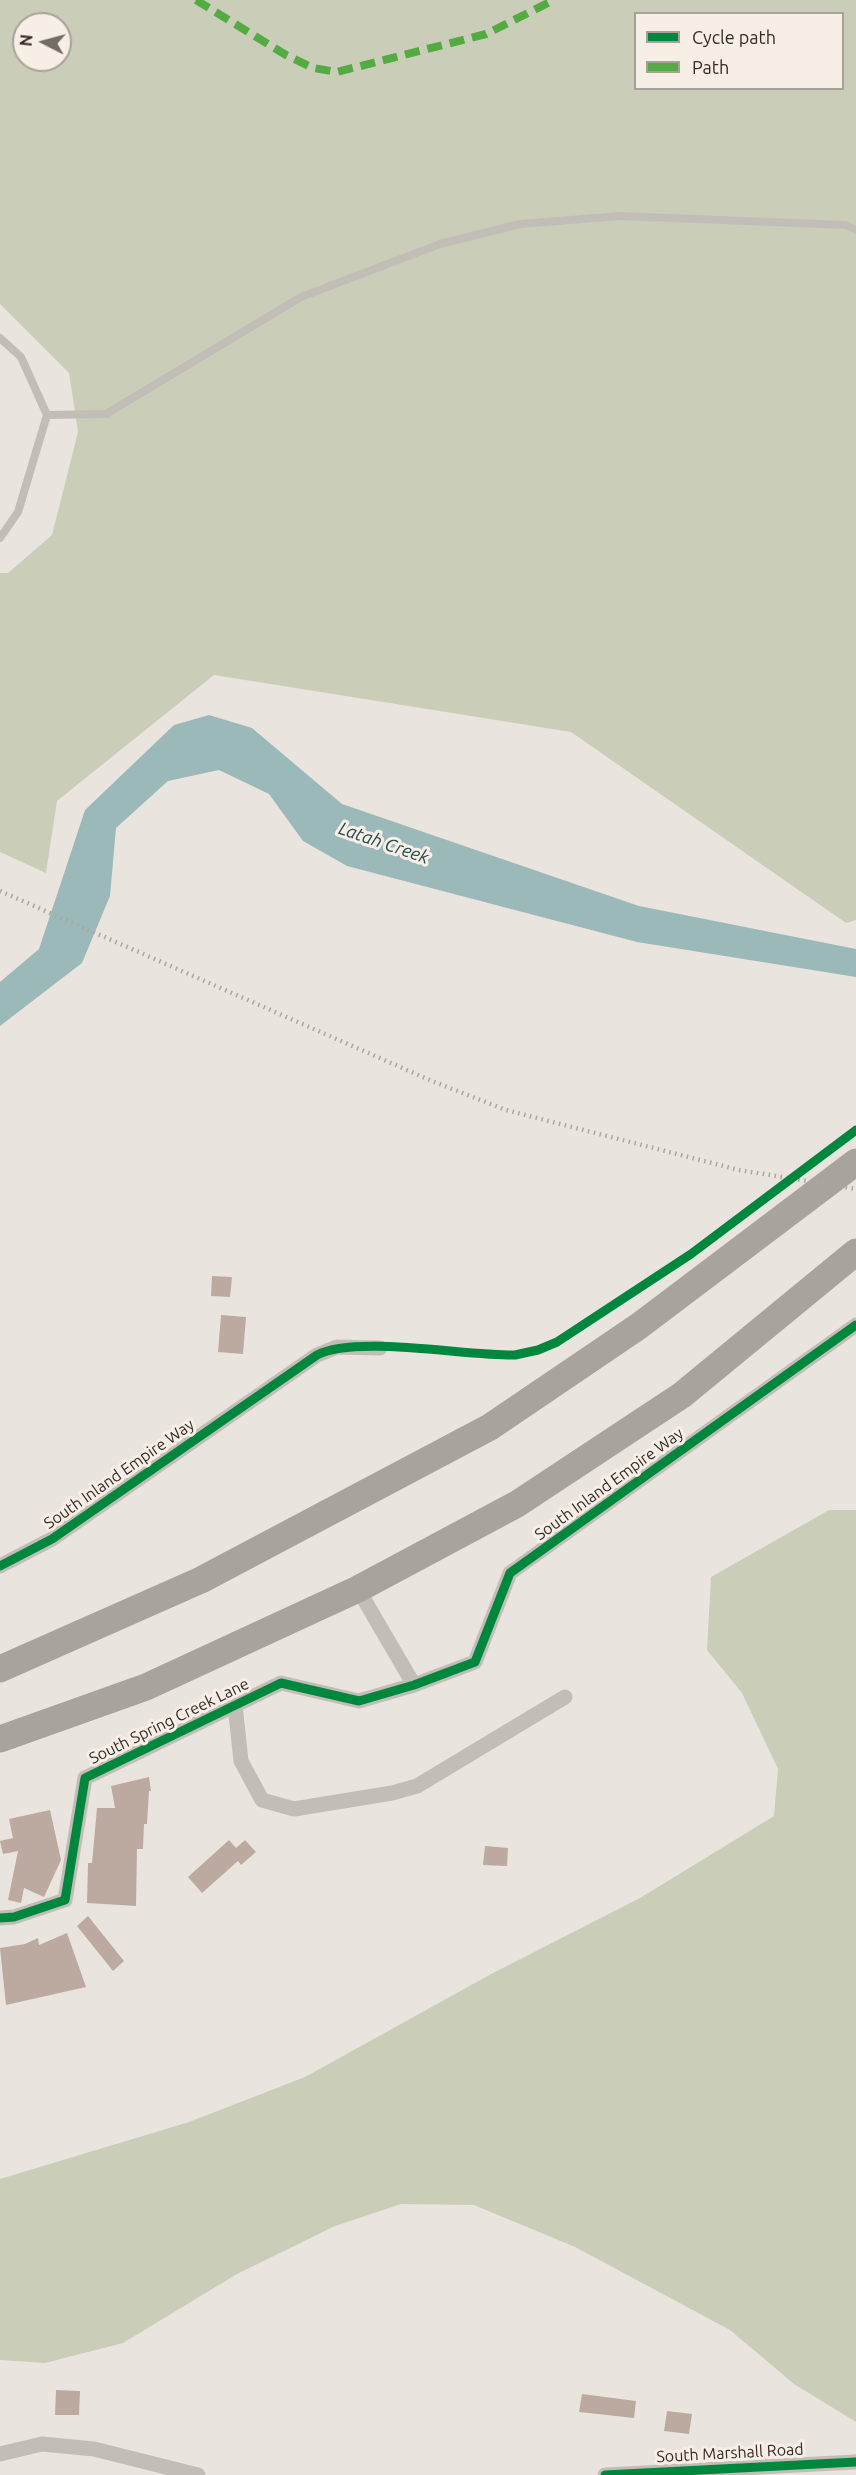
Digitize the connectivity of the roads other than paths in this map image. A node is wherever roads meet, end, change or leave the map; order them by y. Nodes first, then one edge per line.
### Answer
1 (856, 230) edge
2 (0, 338) edge
3 (47, 415) junction
4 (0, 538) edge
5 (856, 1161) edge
6 (856, 1252) edge
7 (856, 1325) edge
8 (380, 1348) dead end
9 (0, 1566) edge
10 (358, 1589) junction
11 (0, 1668) edge
12 (414, 1685) junction
13 (565, 1697) dead end
14 (235, 1705) junction
15 (0, 1739) edge
16 (0, 1918) edge
17 (0, 2454) edge
18 (856, 2462) edge
19 (198, 2475) edge
20 (605, 2475) edge

1 - 3 lane
2 - 3 lane
3 - 4 lane
5 - 11 highway
6 - 10 highway
7 - 12 street, South Inland Empire Way
8 - 9 street, South Inland Empire Way
10 - 12 street
10 - 15 highway
12 - 14 street, South Spring Creek Lane
13 - 14 street
14 - 16 street, South Spring Creek Lane
17 - 19 street
18 - 20 street, South Marshall Road

